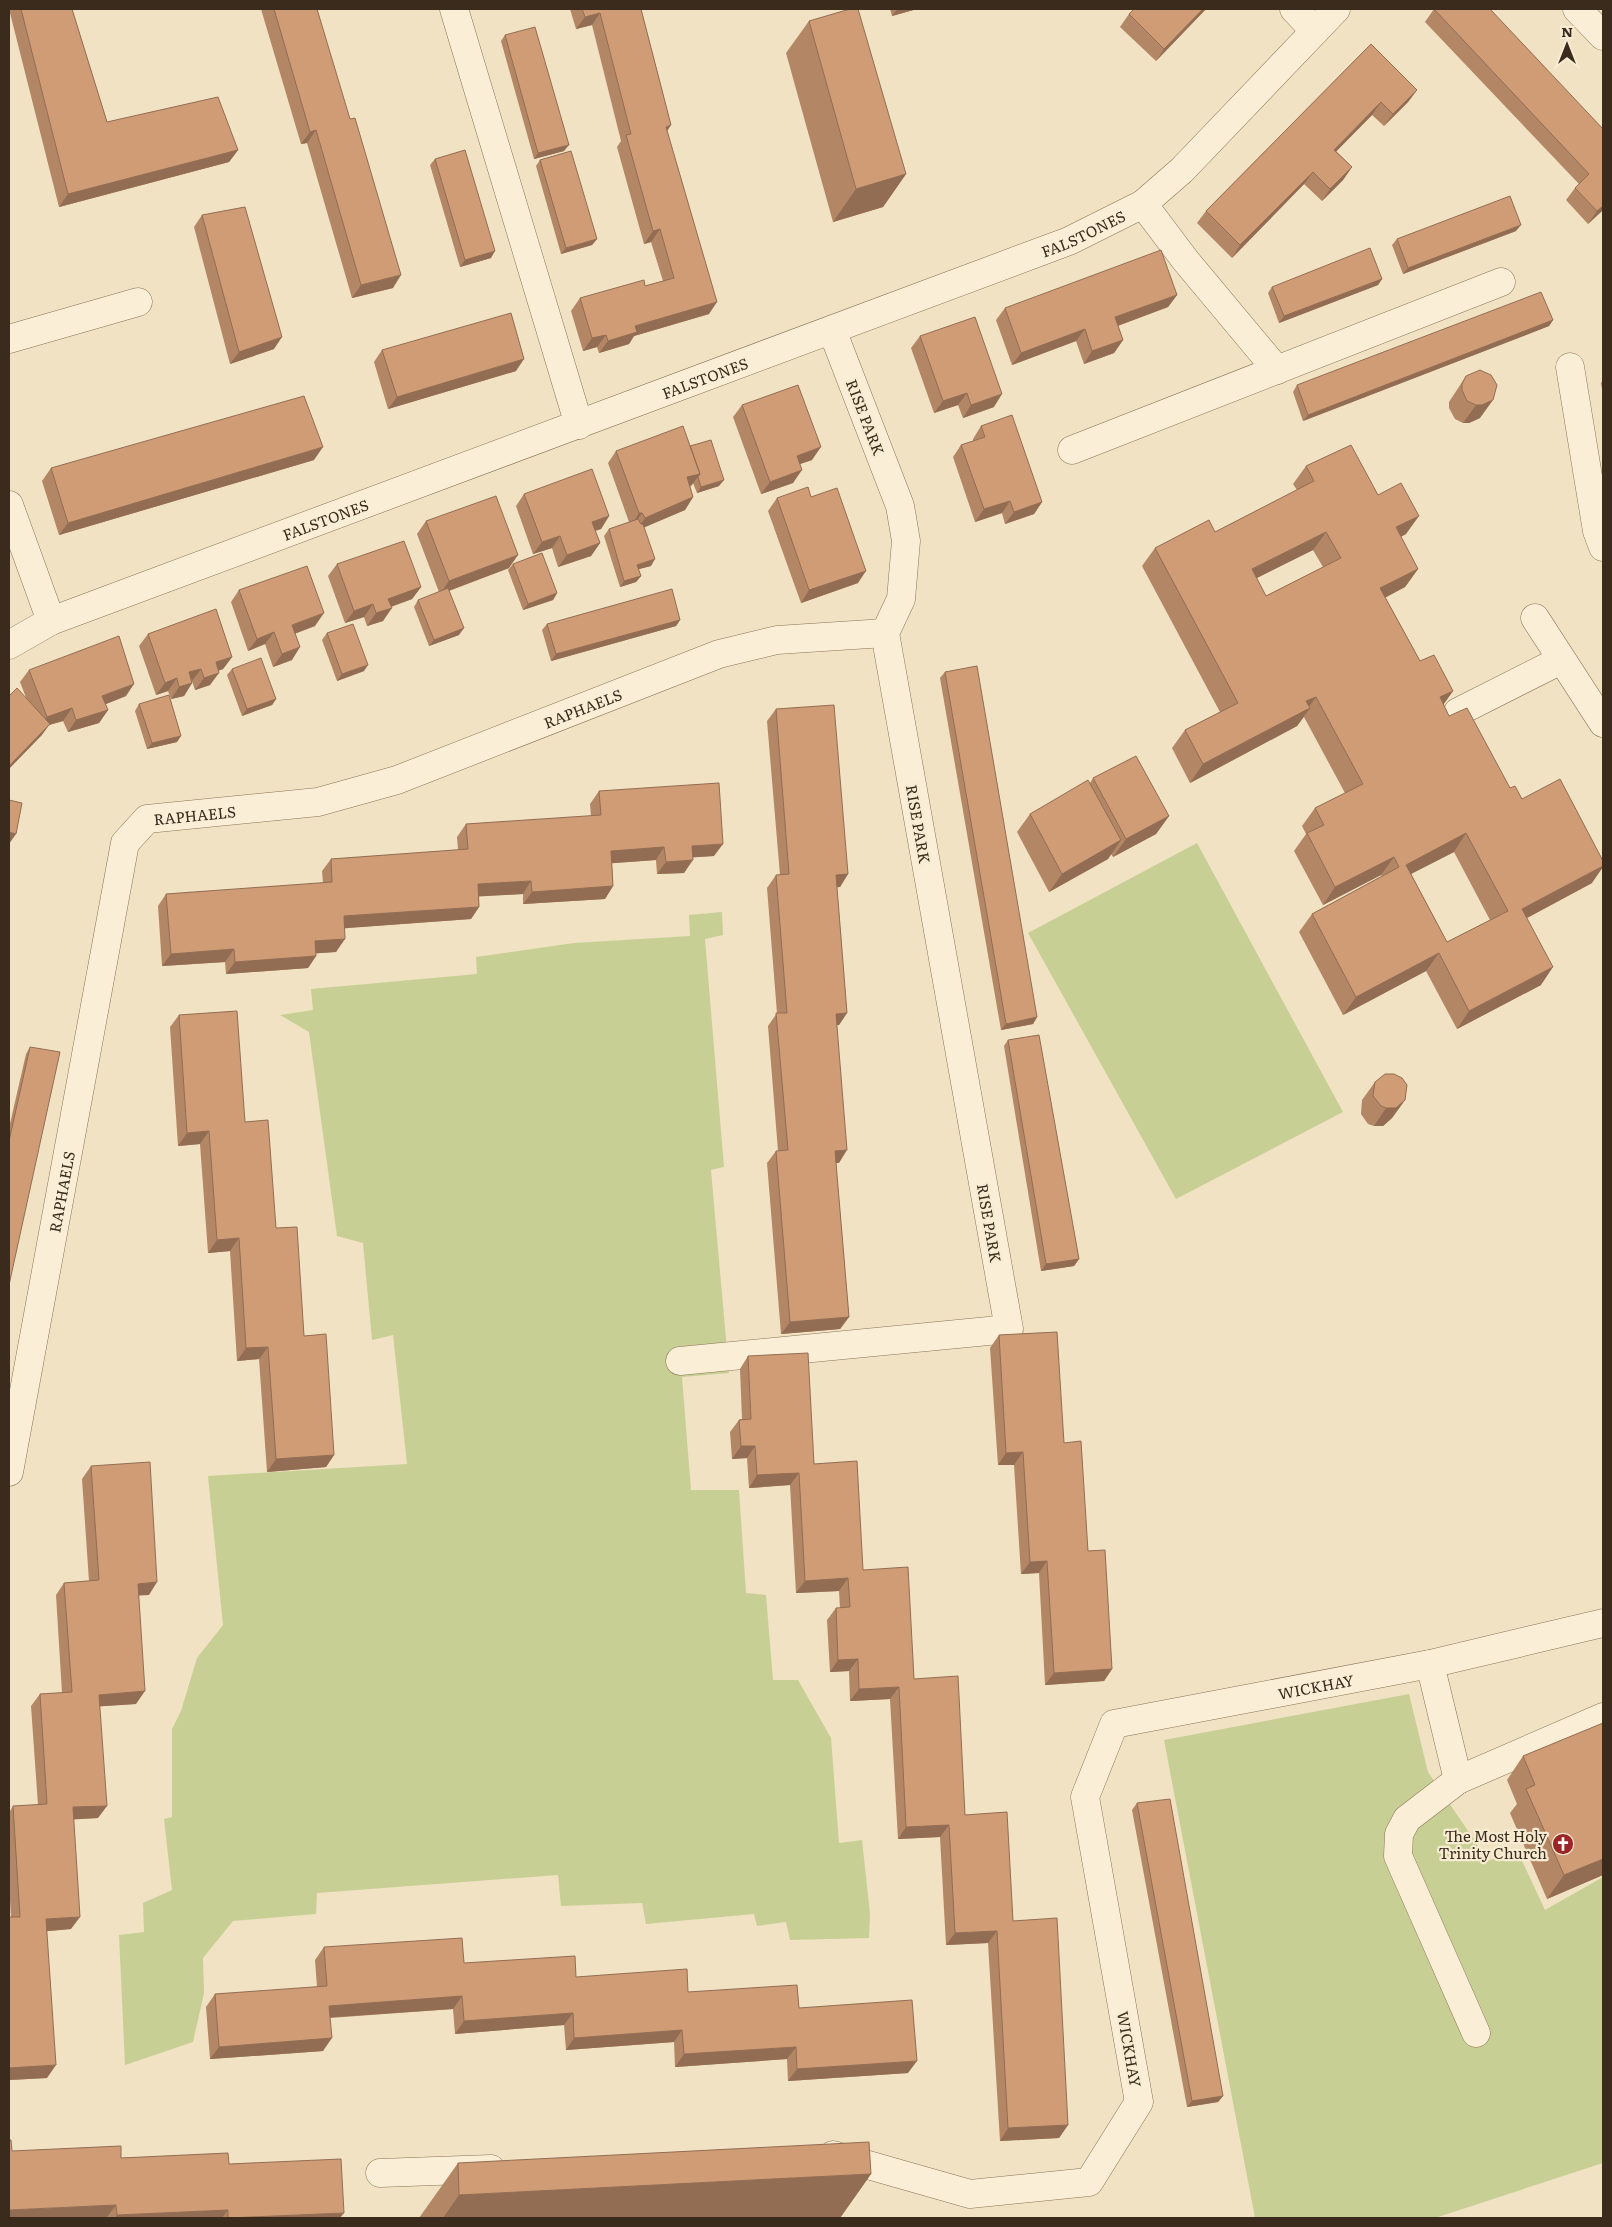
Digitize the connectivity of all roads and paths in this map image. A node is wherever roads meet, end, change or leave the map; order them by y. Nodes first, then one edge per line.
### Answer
1 (454, 9) edge
2 (1294, 9) edge
3 (1336, 9) edge
4 (1577, 9) edge
5 (1601, 30) edge
6 (1315, 31) junction
7 (1143, 204) junction
8 (1501, 282) dead end
9 (138, 302) dead end
10 (832, 330) junction
11 (9, 338) edge
12 (1570, 367) dead end
13 (1277, 370) junction
14 (579, 425) junction
15 (1072, 450) dead end
16 (9, 504) edge
17 (1603, 547) edge
18 (1536, 618) dead end
19 (51, 621) junction
20 (885, 633) junction
21 (9, 645) edge
22 (1561, 660) junction
23 (1458, 712) edge
24 (1601, 726) edge
25 (680, 1361) dead end
26 (9, 1472) edge
27 (1603, 1623) edge
28 (1430, 1664) junction
29 (1603, 1717) edge
30 (1458, 1780) junction
31 (1476, 2033) dead end
32 (810, 2156) edge
33 (519, 2168) edge
34 (380, 2173) dead end

1 - 14 street
2 - 6 street
3 - 6 street, FALSTONES
4 - 5 street
6 - 7 street, FALSTONES
7 - 10 street, FALSTONES
7 - 13 street
8 - 13 street
9 - 11 street
10 - 14 street, FALSTONES
10 - 20 street, RISE PARK
12 - 17 street
13 - 15 street
14 - 19 street, FALSTONES
16 - 19 street
18 - 22 street
19 - 21 street, FALSTONES
20 - 25 street, RISE PARK
20 - 26 street, RAPHAELS
22 - 23 street
22 - 24 street
27 - 28 street, WICKHAY
28 - 30 street
28 - 32 street, WICKHAY
29 - 30 street
30 - 31 street
33 - 34 street

